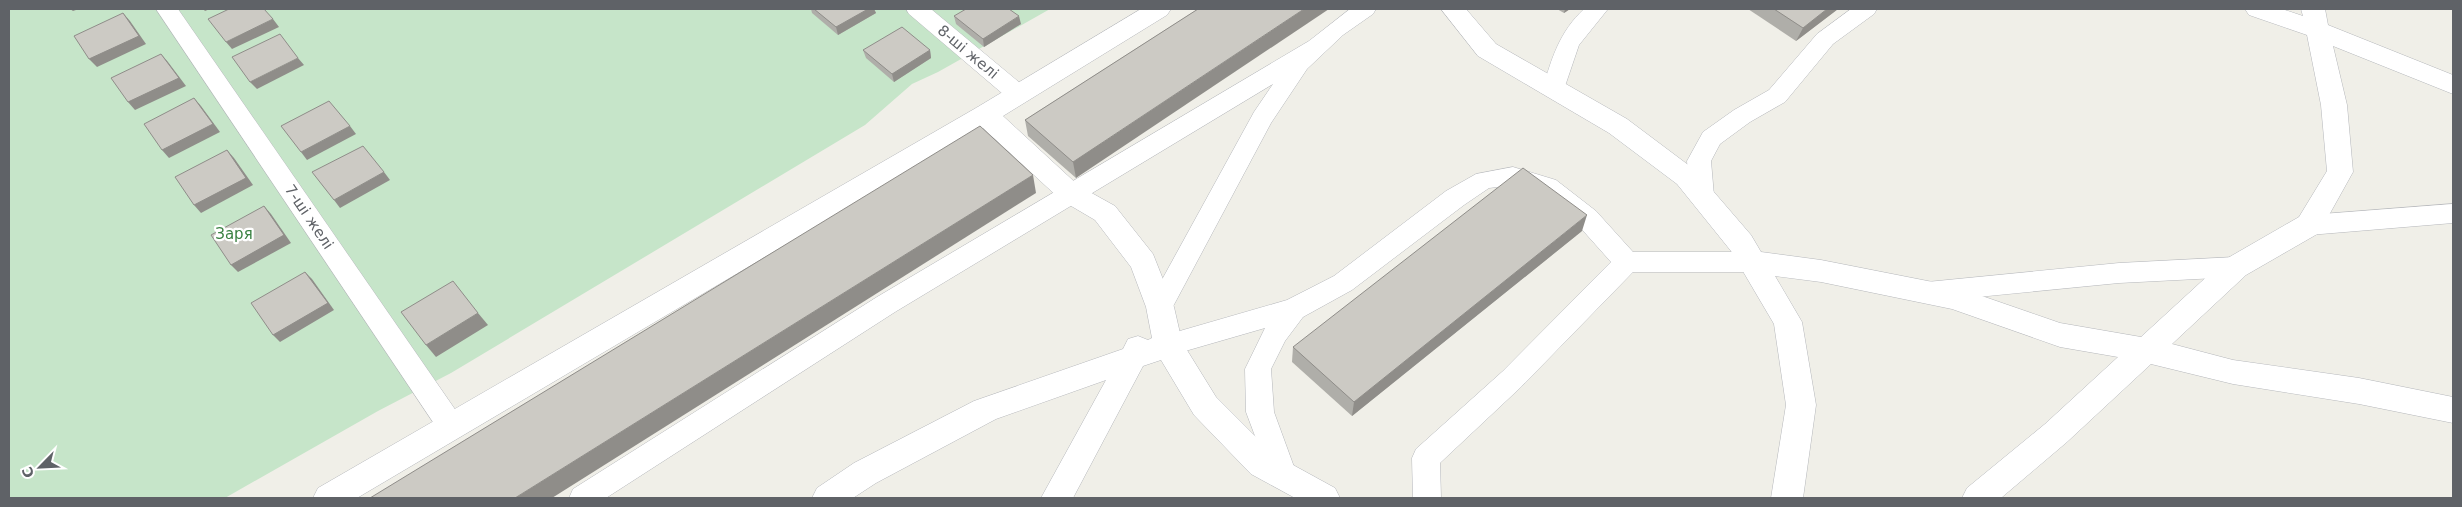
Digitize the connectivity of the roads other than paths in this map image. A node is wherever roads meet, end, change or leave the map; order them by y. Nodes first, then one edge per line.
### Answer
1 (167, 9) edge
2 (917, 9) edge
3 (1159, 9) edge
4 (1366, 9) edge
5 (1453, 9) edge
6 (1596, 9) edge
7 (1866, 9) edge
8 (2257, 9) edge
9 (2314, 19) edge
10 (1316, 48) junction
11 (2453, 85) edge
12 (1554, 89) junction
13 (1018, 94) junction
14 (985, 115) junction
15 (1070, 193) junction
16 (1702, 196) junction
17 (2453, 213) edge
18 (2309, 225) junction
19 (1627, 262) junction
20 (1752, 262) junction
21 (2236, 267) junction
22 (1926, 292) junction
23 (1160, 306) junction
24 (1294, 309) junction
25 (1168, 344) junction
26 (2145, 350) junction
27 (1133, 357) junction
28 (2453, 410) edge
29 (451, 426) junction
30 (1283, 475) junction
31 (1319, 497) edge
32 (329, 498) edge
33 (583, 498) edge
34 (828, 498) edge
35 (1057, 498) edge
36 (1427, 498) edge
37 (1787, 498) edge
38 (1978, 498) edge

1 - 29 lane, 7-ші желі
2 - 13 lane, 8-ші желі
3 - 13 street
4 - 10 lane
5 - 12 street
6 - 12 lane
7 - 16 lane
8 - 9 street
9 - 11 street
9 - 18 street
10 - 15 lane
10 - 23 lane
12 - 16 street
13 - 14 street
14 - 15 street
14 - 29 street
15 - 23 street
15 - 33 lane
16 - 20 street
17 - 18 lane
18 - 21 street
19 - 20 lane
19 - 24 lane
19 - 36 lane
20 - 22 street
20 - 37 street
21 - 22 lane
21 - 26 street
22 - 26 street
23 - 25 street
23 - 27 street
24 - 25 lane
24 - 30 lane
25 - 27 street
25 - 30 street
26 - 28 street
26 - 38 street
27 - 34 street
27 - 35 street
29 - 32 street
30 - 31 street

